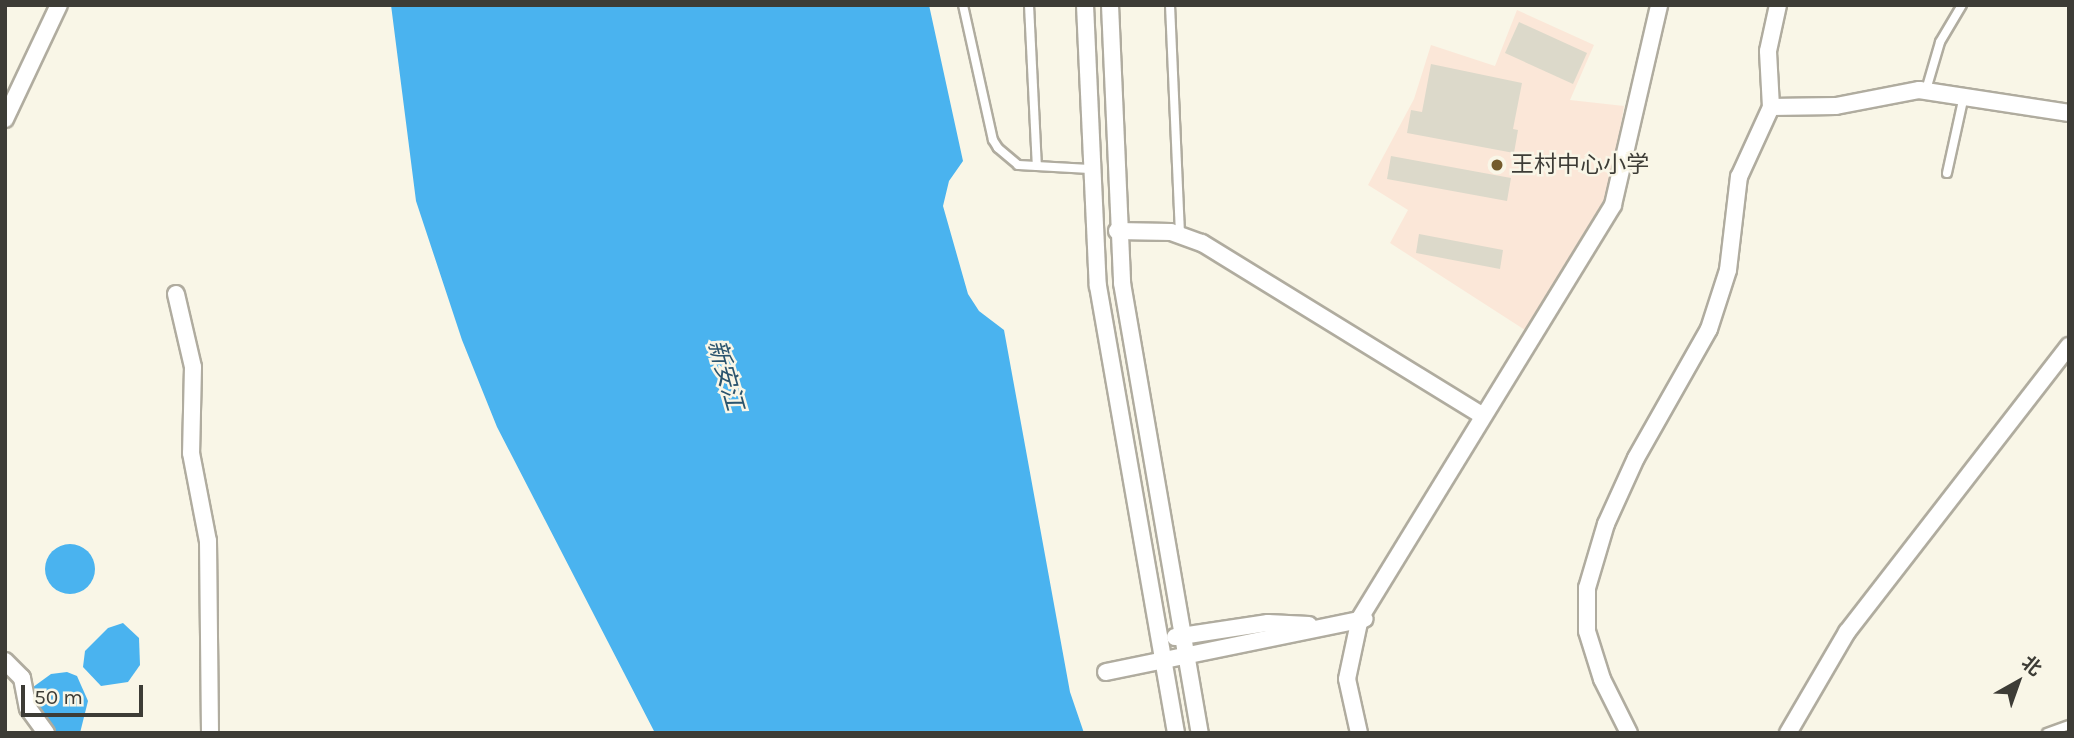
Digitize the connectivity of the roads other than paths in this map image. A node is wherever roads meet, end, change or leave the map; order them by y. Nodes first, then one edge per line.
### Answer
1 (59, 5) edge
2 (963, 5) edge
3 (1029, 5) edge
4 (1085, 5) edge
5 (1110, 5) edge
6 (1170, 5) edge
7 (1659, 5) edge
8 (1778, 5) edge
9 (1962, 5) edge
10 (1926, 90) junction
11 (1964, 96) junction
12 (1771, 107) junction
13 (2069, 113) edge
14 (5, 119) edge
15 (1037, 166) junction
16 (1090, 169) junction
17 (1947, 173) dead end
18 (1117, 231) junction
19 (1180, 235) junction
20 (176, 294) dead end
21 (2069, 346) edge
22 (1482, 415) junction
23 (1361, 623) junction
24 (1183, 636) junction
25 (1159, 639) junction
26 (5, 661) edge
27 (1106, 672) dead end
28 (2069, 725) edge
29 (46, 733) edge
30 (209, 733) edge
31 (1176, 733) edge
32 (1200, 733) edge
33 (1359, 733) edge
34 (1629, 733) edge
35 (1788, 733) edge
36 (2047, 733) edge

1 - 14 street
2 - 15 lane
3 - 15 lane
4 - 16 street
5 - 18 street
6 - 19 lane
7 - 22 street
8 - 12 street
9 - 10 lane
10 - 11 street
10 - 12 street
11 - 13 street
11 - 17 lane
12 - 34 street
15 - 16 lane
16 - 25 street
18 - 19 street
18 - 24 street
19 - 22 street
20 - 30 street
21 - 35 street
22 - 23 street
23 - 24 street
23 - 27 street
23 - 33 street
24 - 25 street
24 - 32 street
25 - 31 street
26 - 29 street
28 - 36 lane

